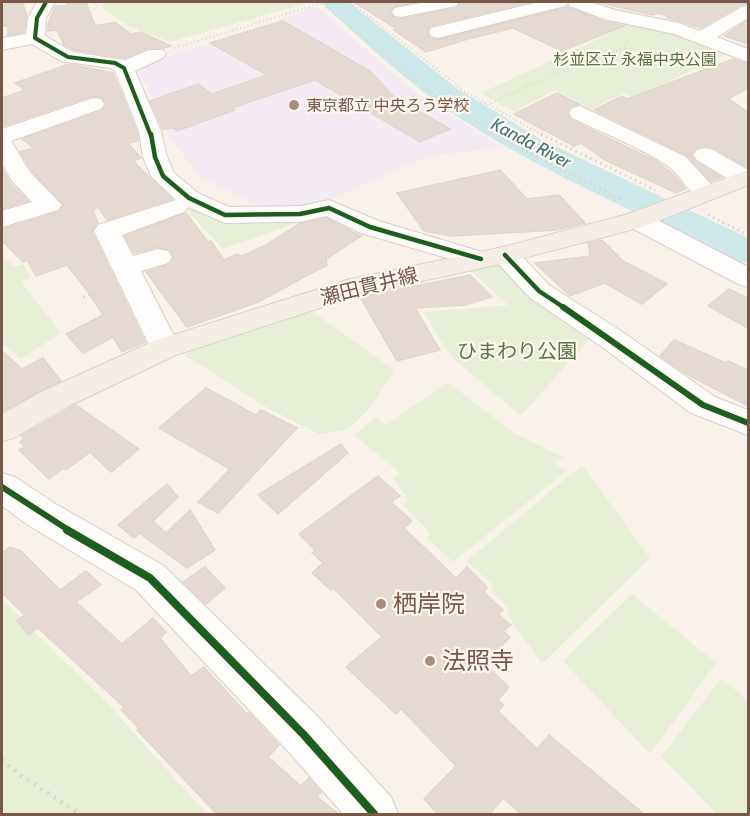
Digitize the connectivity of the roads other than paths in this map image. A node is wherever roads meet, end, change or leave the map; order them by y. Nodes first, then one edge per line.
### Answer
1 (46, 2) edge
2 (450, 2) edge
3 (559, 2) edge
4 (576, 2) edge
5 (748, 11) edge
6 (401, 12) dead end
7 (438, 32) dead end
8 (703, 37) junction
9 (35, 38) junction
10 (2, 44) edge
11 (156, 54) road end
12 (747, 54) edge
13 (124, 68) junction
14 (93, 104) dead end
15 (580, 113) dead end
16 (2, 137) edge
17 (2, 145) edge
18 (705, 154) dead end
19 (746, 178) edge
20 (706, 192) junction
21 (175, 207) dead end
22 (660, 211) junction
23 (2, 219) edge
24 (158, 257) dead end
25 (493, 257) junction
26 (126, 267) junction
27 (748, 278) edge
28 (165, 348) junction
29 (748, 423) edge
30 (2, 429) edge
31 (2, 487) edge
32 (374, 814) edge

1 - 9 street
2 - 6 street
3 - 7 street
4 - 8 street
5 - 8 street
8 - 12 street
9 - 10 street
9 - 13 street
11 - 13 street
13 - 25 street
14 - 16 street
15 - 20 street
17 - 23 street
18 - 19 street
19 - 20 main road, 瀬田貫井線
20 - 22 main road, 瀬田貫井線
21 - 26 street
22 - 25 main road, 瀬田貫井線
22 - 27 street
24 - 26 street
25 - 28 main road, 瀬田貫井線
25 - 29 street
26 - 28 street
28 - 30 main road, 瀬田貫井線
31 - 32 street

